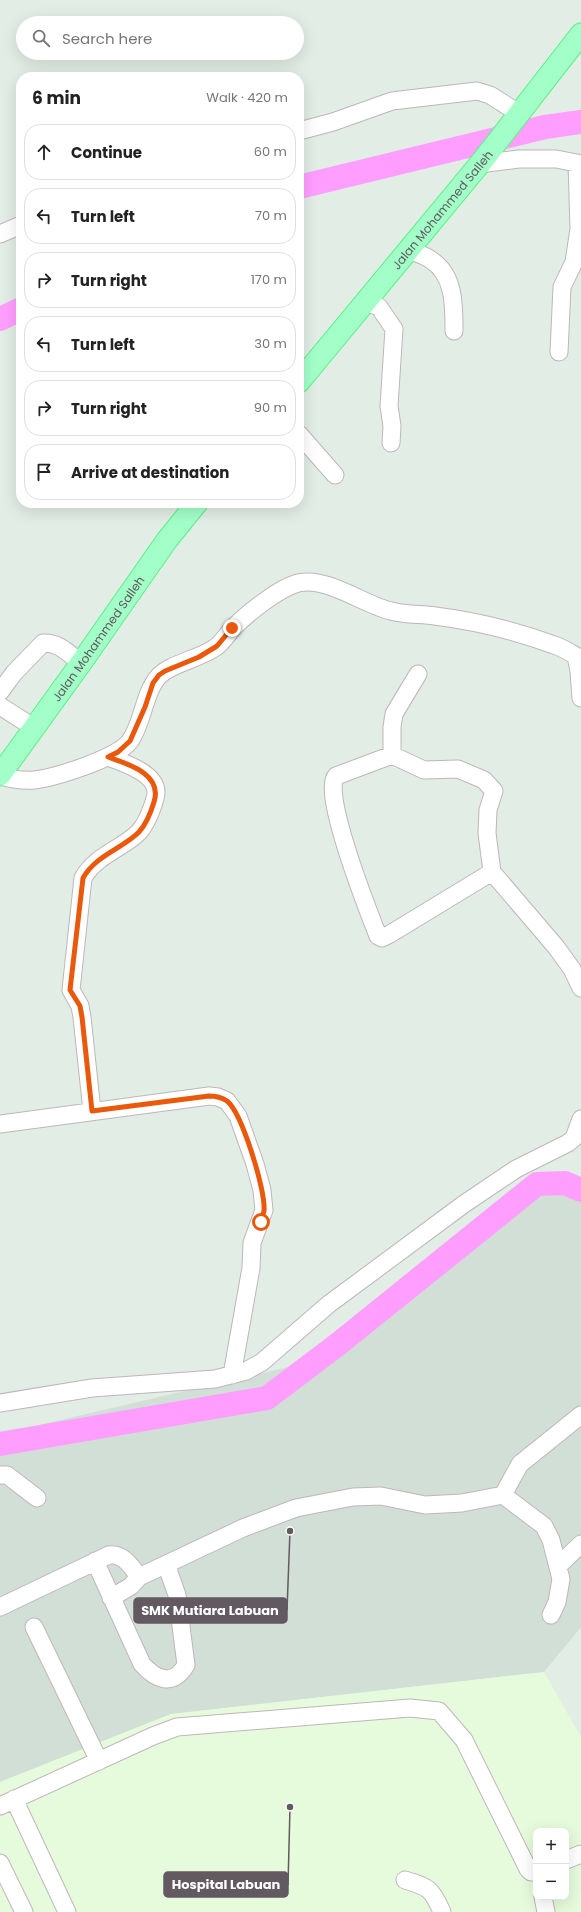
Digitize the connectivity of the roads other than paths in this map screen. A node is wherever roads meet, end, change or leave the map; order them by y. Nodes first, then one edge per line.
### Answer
1 (581, 34) edge
2 (518, 116) junction
3 (304, 130) edge
4 (481, 162) junction
5 (579, 164) edge
6 (16, 227) edge
7 (0, 234) edge
8 (408, 250) junction
9 (366, 302) junction
10 (454, 331) dead end
11 (559, 352) dead end
12 (304, 376) edge
13 (304, 440) edge
14 (391, 443) dead end
15 (335, 475) dead end
16 (193, 508) edge
17 (578, 658) edge
18 (81, 663) junction
19 (418, 674) dead end
20 (0, 692) edge
21 (581, 698) edge
22 (0, 706) edge
23 (33, 727) junction
24 (392, 755) junction
25 (108, 757) junction
26 (0, 776) edge
27 (492, 872) junction
28 (581, 988) edge
29 (92, 1111) junction
30 (581, 1119) edge
31 (0, 1124) edge
32 (232, 1375) junction
33 (0, 1403) edge
34 (581, 1415) edge
35 (0, 1475) edge
36 (503, 1495) junction
37 (37, 1498) dead end
38 (581, 1544) edge
39 (95, 1561) junction
40 (166, 1564) junction
41 (558, 1566) junction
42 (139, 1577) junction
43 (111, 1598) junction
44 (0, 1607) edge
45 (551, 1615) dead end
46 (34, 1626) dead end
47 (100, 1761) junction
48 (4, 1803) edge
49 (581, 1854) edge
50 (569, 1859) edge
51 (0, 1862) edge
52 (533, 1873) edge
53 (405, 1880) dead end
54 (544, 1900) edge
55 (24, 1912) edge
56 (67, 1912) edge
57 (442, 1912) edge
58 (546, 1912) edge

1 - 2 main road, Jalan Mohammed Salleh
2 - 3 street
2 - 4 main road, Jalan Mohammed Salleh
4 - 5 street
4 - 8 main road, Jalan Mohammed Salleh
5 - 11 street
6 - 7 street
8 - 9 main road, Jalan Mohammed Salleh
8 - 10 street
9 - 12 main road, Jalan Mohammed Salleh
9 - 14 street
13 - 15 street
16 - 18 main road, Jalan Mohammed Salleh
17 - 21 street
17 - 25 street
18 - 20 street
18 - 23 main road, Jalan Mohammed Salleh
19 - 24 street
22 - 23 street
23 - 26 main road, Jalan Mohammed Salleh
24 - 27 street
24 - 27 street
25 - 26 street
25 - 29 street
27 - 28 street
29 - 31 street
29 - 32 street
30 - 32 street
32 - 33 street
34 - 36 street
35 - 37 street
36 - 40 street
36 - 41 street
38 - 41 street
39 - 42 street
39 - 43 street
39 - 44 street
40 - 42 street
40 - 43 street
41 - 45 street
42 - 43 street
46 - 47 street
47 - 48 street
47 - 52 street
48 - 56 street
49 - 50 street
51 - 55 street
53 - 57 street
54 - 58 street

